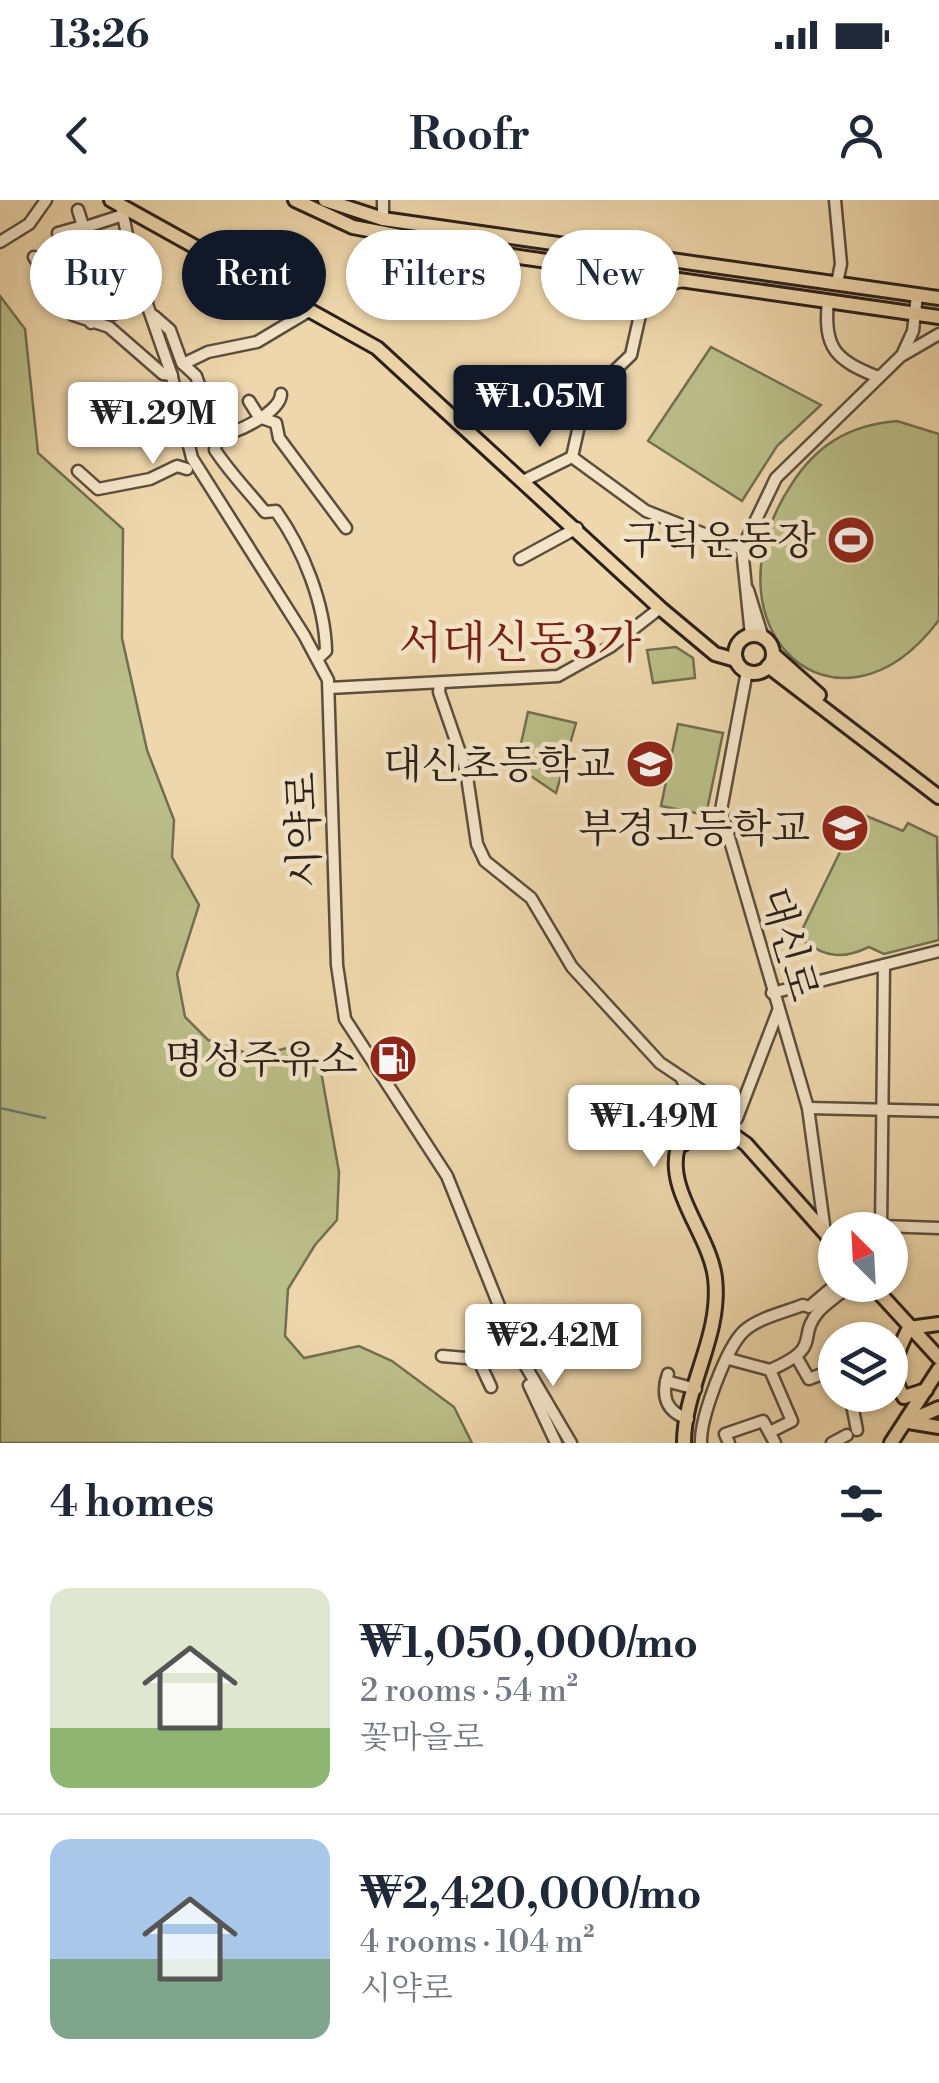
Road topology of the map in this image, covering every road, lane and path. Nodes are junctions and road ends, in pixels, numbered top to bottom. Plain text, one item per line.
1 (46, 200) edge
2 (295, 200) edge
3 (325, 200) edge
4 (383, 200) edge
5 (835, 200) edge
6 (118, 207) edge
7 (78, 210) dead end
8 (383, 219) junction
9 (83, 226) junction
10 (69, 230) edge
11 (84, 230) edge
12 (0, 242) edge
13 (182, 242) edge
14 (541, 259) edge
15 (679, 279) edge
16 (686, 280) junction
17 (679, 282) edge
18 (837, 283) junction
19 (918, 295) junction
20 (939, 298) edge
21 (828, 301) junction
22 (916, 314) junction
23 (939, 317) edge
24 (85, 320) edge
25 (90, 320) edge
26 (154, 320) edge
27 (158, 320) edge
28 (293, 320) edge
29 (325, 320) edge
30 (639, 320) edge
31 (92, 323) junction
32 (939, 334) edge
33 (902, 355) junction
34 (183, 364) junction
35 (172, 375) junction
36 (878, 378) junction
37 (281, 394) dead end
38 (249, 401) dead end
39 (259, 417) junction
40 (216, 435) junction
41 (572, 457) junction
42 (190, 466) junction
43 (78, 471) dead end
44 (524, 480) junction
45 (174, 484) dead end
46 (278, 504) dead end
47 (281, 519) junction
48 (346, 528) dead end
49 (576, 528) junction
50 (742, 549) junction
51 (520, 559) dead end
52 (660, 608) junction
53 (688, 630) junction
54 (757, 637) junction
55 (737, 646) junction
56 (317, 659) junction
57 (736, 660) junction
58 (770, 660) junction
59 (747, 672) junction
60 (440, 684) junction
61 (329, 688) junction
62 (939, 797) edge
63 (939, 951) edge
64 (884, 965) junction
65 (772, 993) junction
66 (778, 1011) junction
67 (679, 1074) junction
68 (808, 1108) junction
69 (881, 1110) junction
70 (939, 1112) edge
71 (726, 1130) junction
72 (687, 1139) junction
73 (822, 1212) edge
74 (881, 1212) edge
75 (818, 1224) edge
76 (908, 1228) edge
77 (939, 1228) edge
78 (818, 1299) edge
79 (830, 1302) edge
80 (889, 1302) edge
81 (939, 1324) edge
82 (909, 1328) junction
83 (515, 1354) junction
84 (442, 1356) dead end
85 (797, 1358) junction
86 (939, 1358) edge
87 (478, 1359) junction
88 (729, 1359) junction
89 (939, 1369) edge
90 (770, 1370) junction
91 (818, 1375) edge
92 (492, 1387) dead end
93 (696, 1388) junction
94 (926, 1390) junction
95 (939, 1408) edge
96 (851, 1412) edge
97 (688, 1419) junction
98 (906, 1422) junction
99 (939, 1427) edge
100 (773, 1438) edge
101 (727, 1439) edge
102 (701, 1440) edge
103 (556, 1443) edge
104 (571, 1443) edge
105 (684, 1443) edge
106 (832, 1443) edge
107 (892, 1443) edge

1 - 12 street
2 - 14 main road
3 - 8 main road
4 - 8 street
5 - 18 street
6 - 9 street
6 - 13 main road
7 - 9 street
8 - 18 main road
9 - 10 street
9 - 11 street
15 - 16 main road
16 - 17 street
16 - 21 main road
18 - 19 main road
19 - 20 main road
19 - 22 street
21 - 22 main road
21 - 36 street
22 - 23 main road
22 - 33 street
24 - 31 street
25 - 31 street
26 - 35 street, 시약로
27 - 34 street
28 - 34 street
29 - 44 main road
30 - 41 street
31 - 35 street
32 - 33 street
33 - 36 street
34 - 40 street
35 - 42 street, 시약로
36 - 50 street
37 - 39 street
38 - 39 street
39 - 40 street
39 - 48 street
40 - 47 street
41 - 44 street
41 - 50 street
42 - 43 street
42 - 45 street
42 - 56 street, 시약로
44 - 49 main road
46 - 47 street
47 - 56 street
49 - 51 street
49 - 52 main road
50 - 54 street
52 - 53 main road
52 - 60 street
53 - 55 main road
53 - 57 main road
54 - 55 main road
54 - 58 main road
55 - 57 main road
56 - 61 street, 시약로
57 - 59 main road
58 - 59 main road
58 - 62 main road
59 - 65 street, 대신로
60 - 61 street
60 - 67 street
61 - 83 street, 시약로
63 - 64 street
64 - 65 street
64 - 69 street
65 - 66 street, 대신로
66 - 68 street, 대신로
66 - 71 street
67 - 71 street
67 - 72 street
68 - 69 street
68 - 73 street, 대신로
69 - 70 street
69 - 74 street
71 - 72 main road
71 - 75 main road
72 - 93 main road
76 - 77 street
78 - 88 street
79 - 85 street
80 - 82 main road
81 - 82 main road
82 - 86 main road
82 - 94 main road
83 - 87 street
83 - 103 street
83 - 104 street, 시약로
84 - 87 street
85 - 90 street
85 - 91 street
87 - 92 street
88 - 90 street
88 - 102 street
89 - 94 main road
90 - 100 street
93 - 97 main road
93 - 97 street
94 - 98 main road
95 - 98 main road
96 - 106 street
97 - 105 main road
98 - 99 main road
98 - 107 main road
100 - 101 street
101 - 102 street

